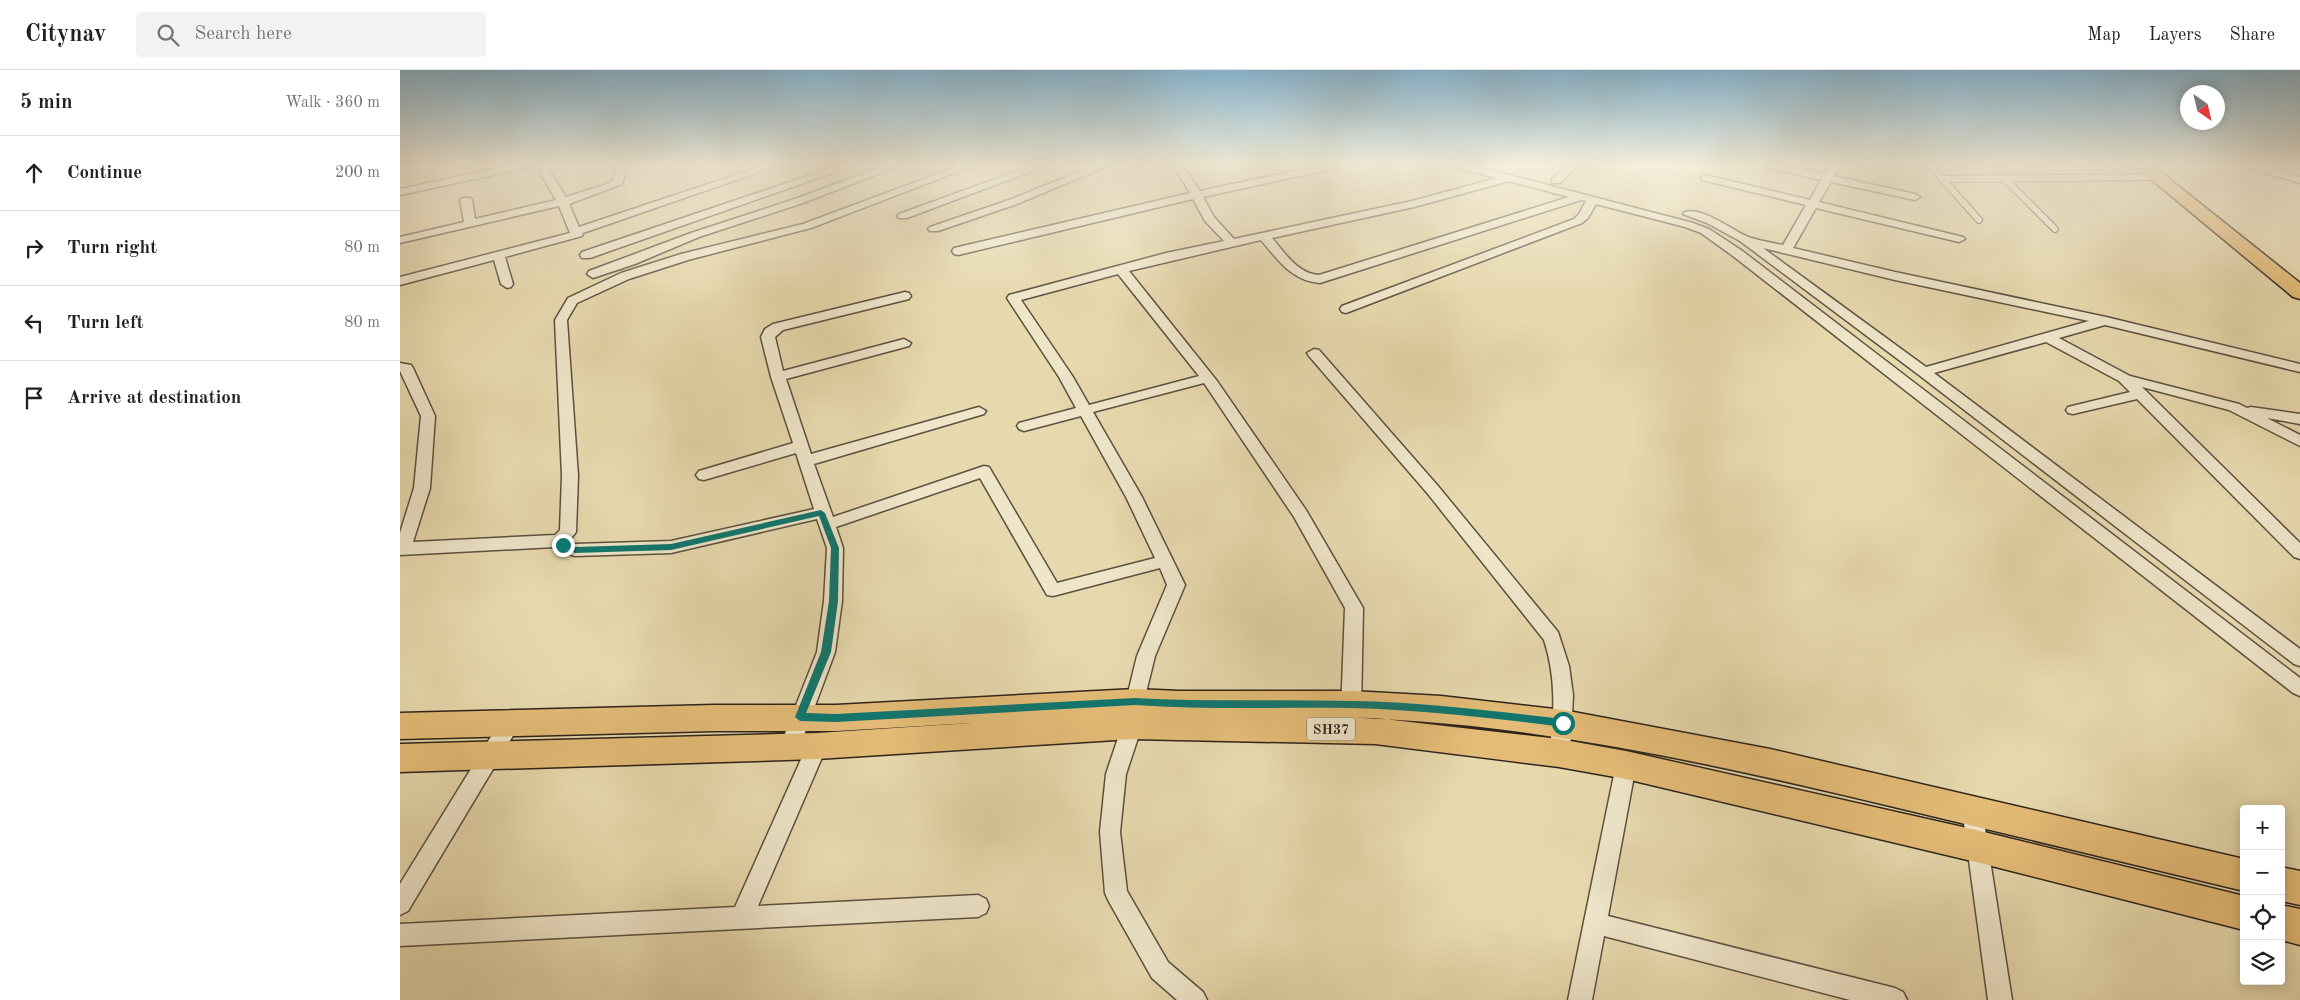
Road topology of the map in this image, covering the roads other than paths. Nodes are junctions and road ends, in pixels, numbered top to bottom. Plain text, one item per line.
1 (467, 208) edge
2 (536, 208) edge
3 (566, 208) edge
4 (648, 208) edge
5 (723, 208) edge
6 (779, 208) edge
7 (854, 208) edge
8 (923, 208) edge
9 (994, 208) edge
10 (1135, 208) edge
11 (1204, 208) edge
12 (1393, 208) edge
13 (1552, 208) edge
14 (1582, 208) edge
15 (1626, 208) edge
16 (1668, 208) edge
17 (1810, 208) edge
18 (1831, 208) edge
19 (1969, 208) edge
20 (2034, 208) edge
21 (2202, 208) edge
22 (2211, 208) edge
23 (903, 216) dead end
24 (1979, 220) dead end
25 (470, 224) junction
26 (934, 229) dead end
27 (2055, 229) dead end
28 (576, 233) junction
29 (1264, 236) junction
30 (1744, 239) junction
31 (1959, 239) dead end
32 (400, 240) edge
33 (1718, 240) junction
34 (1232, 243) junction
35 (1786, 250) junction
36 (958, 251) dead end
37 (586, 255) junction
38 (499, 256) junction
39 (1121, 269) junction
40 (2300, 273) edge
41 (593, 274) junction
42 (400, 281) edge
43 (507, 284) dead end
44 (599, 288) junction
45 (2300, 293) edge
46 (905, 296) dead end
47 (1346, 309) dead end
48 (2106, 321) junction
49 (2046, 336) junction
50 (904, 343) dead end
51 (1314, 353) dead end
52 (400, 367) edge
53 (2300, 368) edge
54 (1924, 372) junction
55 (778, 377) junction
56 (1207, 378) junction
57 (2124, 378) junction
58 (2140, 394) junction
59 (2234, 408) junction
60 (979, 410) dead end
61 (1084, 410) junction
62 (2074, 410) dead end
63 (2300, 419) edge
64 (1024, 426) dead end
65 (2300, 441) edge
66 (804, 454) junction
67 (704, 474) dead end
68 (824, 519) junction
69 (560, 541) junction
70 (401, 549) edge
71 (2300, 553) edge
72 (1164, 561) junction
73 (2300, 659) edge
74 (2300, 688) edge
75 (1134, 714) junction
76 (800, 717) junction
77 (1351, 717) junction
78 (510, 723) junction
79 (400, 726) edge
80 (1561, 738) junction
81 (803, 746) junction
82 (490, 755) junction
83 (400, 758) edge
84 (1626, 765) junction
85 (1972, 810) junction
86 (1976, 846) junction
87 (2240, 873) edge
88 (2285, 885) edge
89 (2300, 888) edge
90 (400, 904) edge
91 (978, 906) dead end
92 (2240, 911) edge
93 (742, 918) junction
94 (2285, 923) edge
95 (1594, 924) junction
96 (2300, 927) edge
97 (400, 935) edge
98 (1195, 1000) edge
99 (1580, 1000) edge
100 (1894, 1000) edge
101 (2000, 1000) edge

1 - 25 street
2 - 25 street
3 - 28 street
4 - 28 street
5 - 37 street
6 - 41 street
7 - 44 street
8 - 23 street
9 - 26 street
10 - 36 street
11 - 34 street
12 - 29 street
13 - 29 street
14 - 47 street
15 - 33 street
16 - 30 street
17 - 35 street
18 - 31 street
19 - 24 lane
20 - 27 lane
21 - 45 main road
22 - 40 main road
25 - 32 street
28 - 37 street
28 - 38 street
29 - 34 street
30 - 33 street
30 - 35 street
30 - 54 street
33 - 74 street
34 - 39 street
35 - 48 street
37 - 41 street
38 - 42 street
38 - 43 street
39 - 56 street
39 - 61 street
41 - 44 street
44 - 69 street
46 - 55 street
48 - 49 street
48 - 53 street
49 - 54 street
49 - 57 street
50 - 55 street
51 - 80 street
52 - 70 street
54 - 73 street
55 - 66 street
56 - 61 street
56 - 77 street
57 - 58 street
57 - 59 street
58 - 62 street
58 - 71 street
59 - 63 street
59 - 65 street
60 - 66 street
61 - 64 street
61 - 72 street
66 - 67 street
66 - 68 street
68 - 69 street
68 - 72 street
68 - 76 street
69 - 70 street
72 - 75 street
75 - 76 main road, SH37
75 - 77 main road, SH37
75 - 81 main road, SH37
75 - 98 street
76 - 78 main road, SH37
76 - 81 street
77 - 80 main road, SH37
78 - 79 main road, SH37
78 - 82 street
80 - 84 main road, SH37
80 - 85 main road, SH37
81 - 82 main road, SH37
81 - 93 street
82 - 83 main road, SH37
82 - 90 street
84 - 86 main road, SH37
84 - 95 street
85 - 86 street
85 - 87 main road, SH37
86 - 92 main road, SH37
86 - 101 street
88 - 89 main road
91 - 93 street
93 - 97 street
94 - 96 main road
95 - 99 street
95 - 100 street

